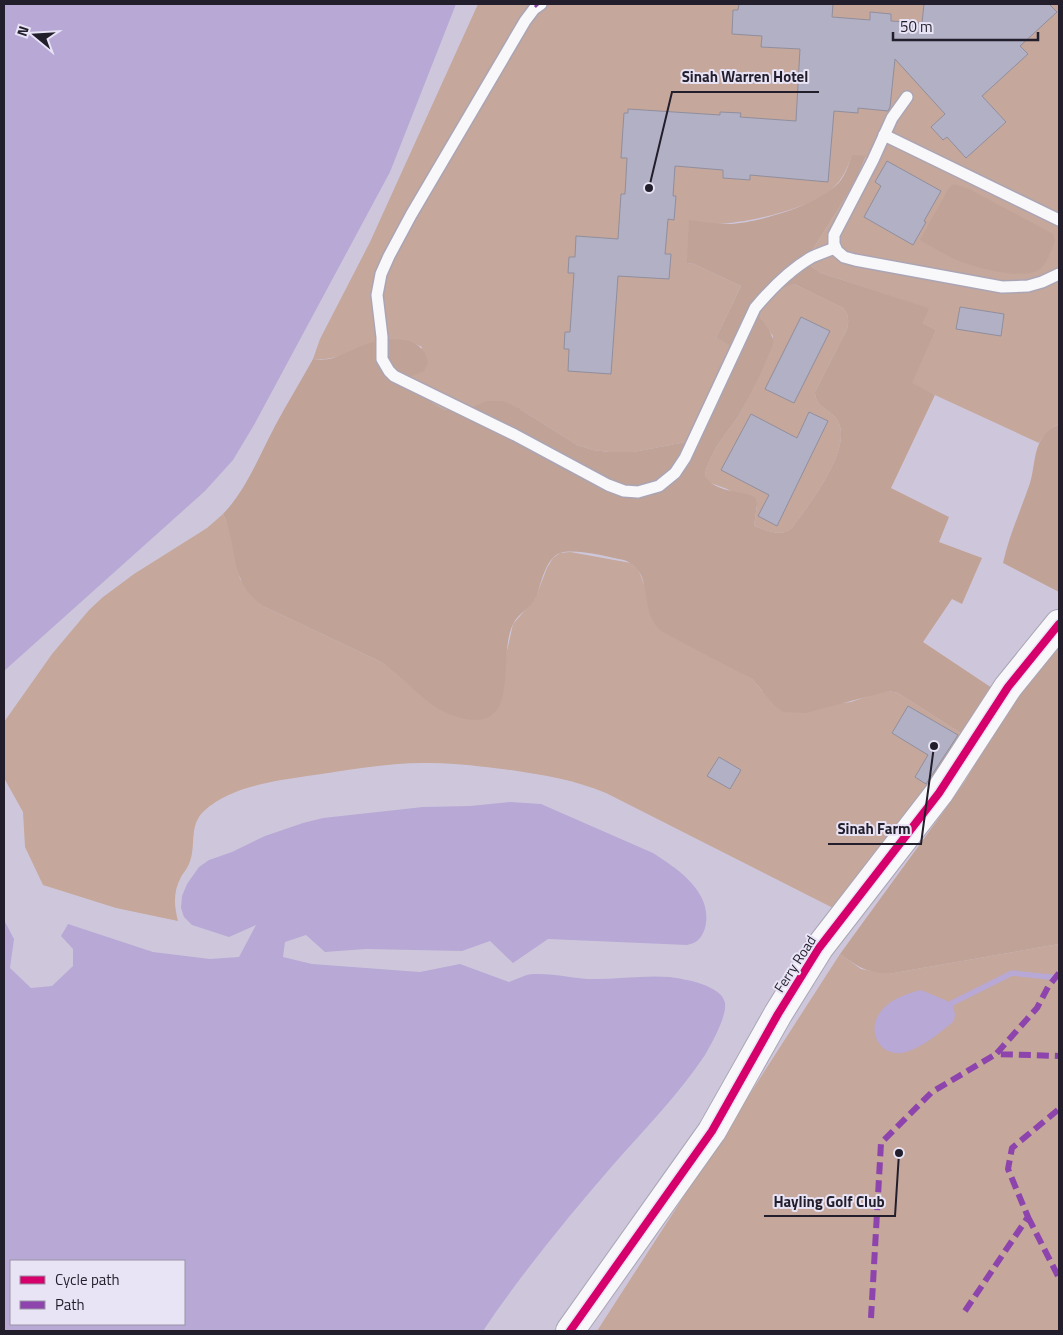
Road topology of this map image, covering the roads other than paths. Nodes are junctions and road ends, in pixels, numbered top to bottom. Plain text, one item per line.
1 (541, 4) edge
2 (907, 97) dead end
3 (884, 135) junction
4 (1059, 220) edge
5 (835, 248) junction
6 (1059, 274) edge
7 (1059, 624) edge
8 (570, 1331) edge

1 - 5 lane
2 - 3 lane
3 - 4 lane
3 - 5 lane
5 - 6 lane
7 - 8 street, Ferry Road

